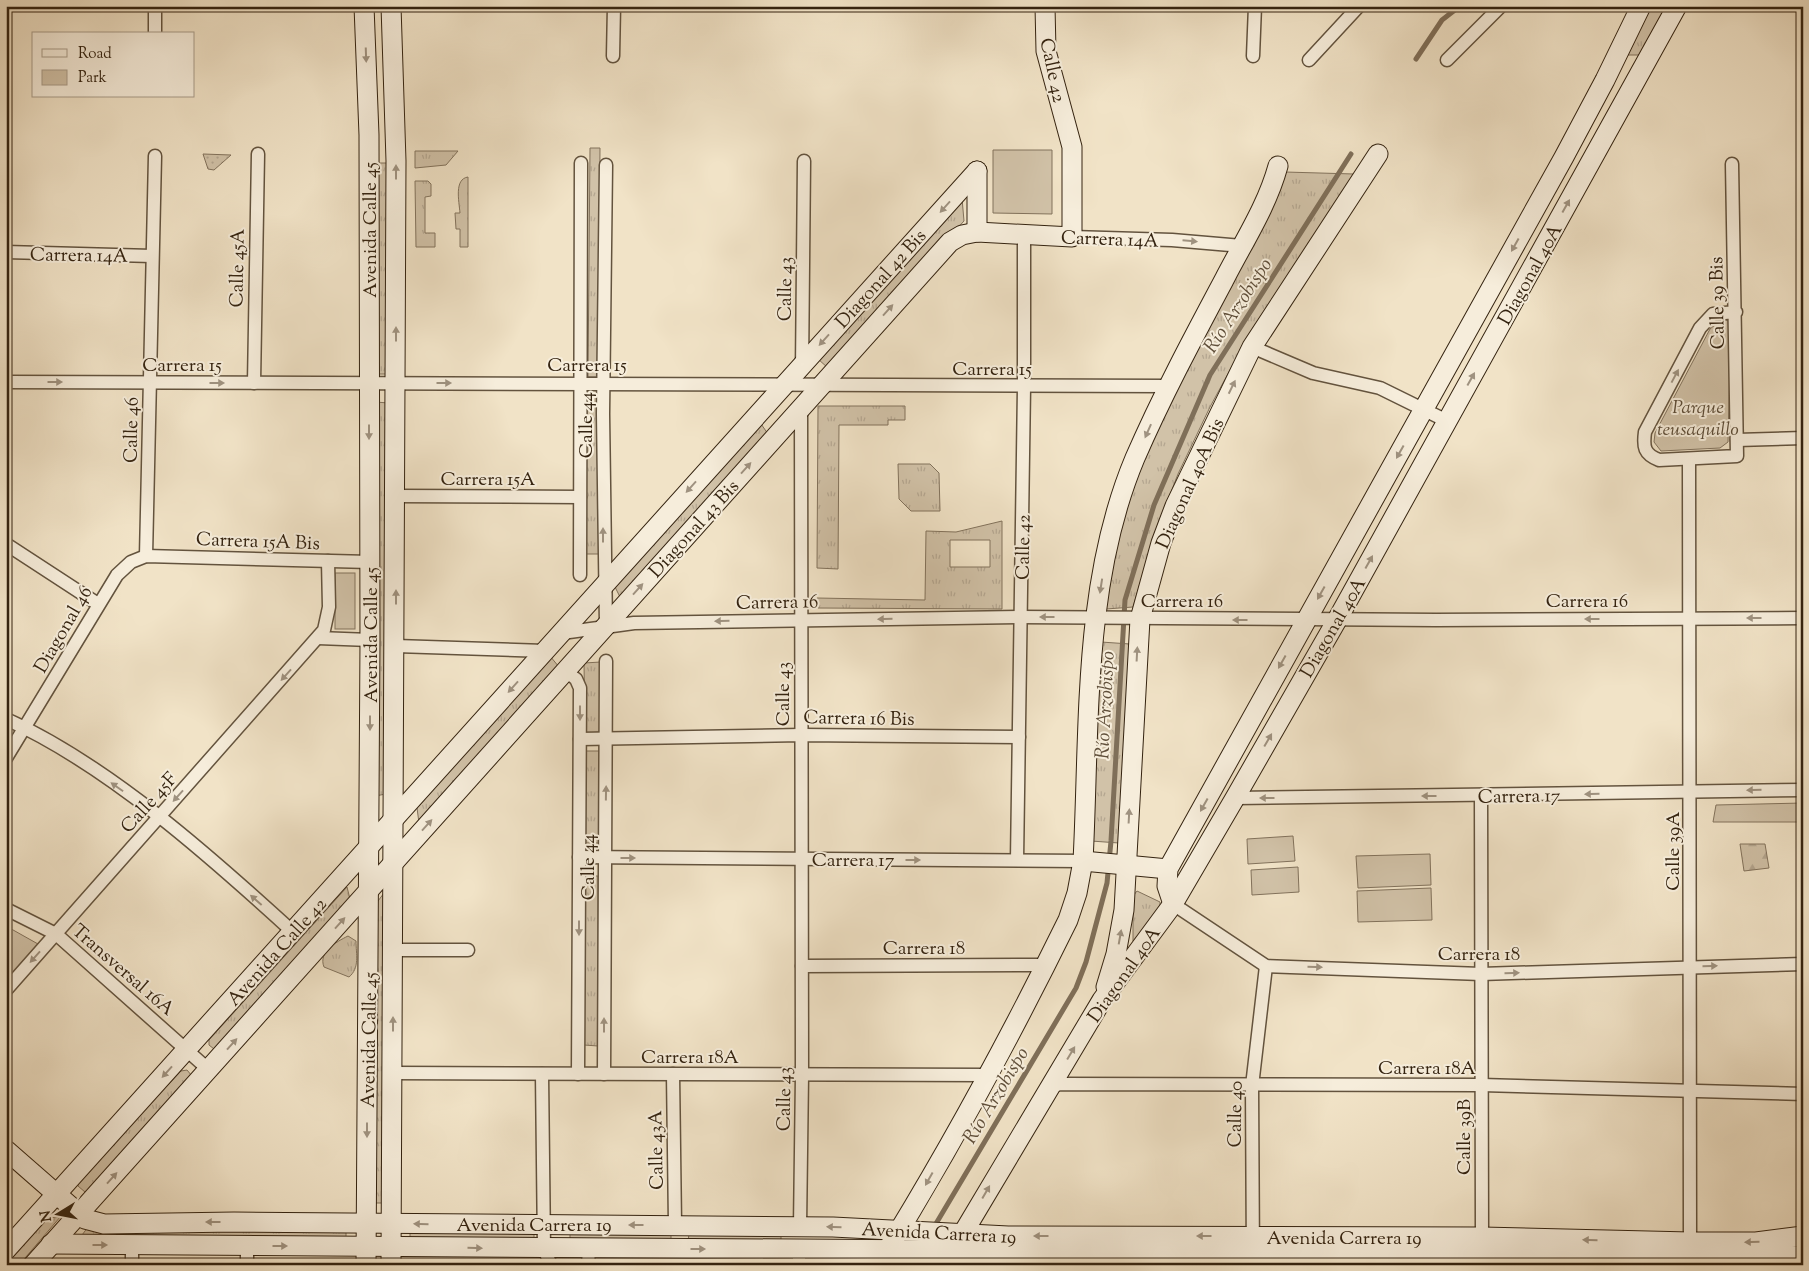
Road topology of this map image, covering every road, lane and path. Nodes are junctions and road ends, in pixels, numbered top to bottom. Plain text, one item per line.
1 (155, 6) edge
2 (364, 6) edge
3 (391, 6) edge
4 (614, 6) edge
5 (1046, 6) edge
6 (1254, 6) edge
7 (1359, 6) edge
8 (1501, 6) edge
9 (1641, 6) edge
10 (1677, 6) edge
11 (154, 32) edge
12 (613, 56) dead end
13 (1253, 56) dead end
14 (1309, 60) dead end
15 (1447, 60) dead end
16 (258, 154) dead end
17 (1378, 154) dead end
18 (155, 156) dead end
19 (804, 161) dead end
20 (581, 163) dead end
21 (1732, 164) dead end
22 (606, 165) dead end
23 (1278, 166) dead end
24 (977, 232) junction
25 (1024, 233) junction
26 (1072, 237) junction
27 (1242, 246) junction
28 (6, 252) edge
29 (152, 256) junction
30 (1736, 312) junction
31 (1252, 347) junction
32 (802, 364) junction
33 (6, 382) edge
34 (150, 382) junction
35 (254, 383) junction
36 (369, 383) junction
37 (396, 383) junction
38 (581, 383) junction
39 (604, 383) junction
40 (782, 385) junction
41 (811, 385) junction
42 (1168, 386) junction
43 (1024, 387) junction
44 (801, 406) junction
45 (1424, 410) junction
46 (1447, 422) junction
47 (1803, 438) edge
48 (1737, 440) junction
49 (1689, 459) junction
50 (396, 496) junction
51 (580, 497) junction
52 (6, 544) edge
53 (146, 556) junction
54 (328, 562) junction
55 (370, 562) junction
56 (580, 575) dead end
57 (604, 584) junction
58 (98, 604) junction
59 (1021, 617) junction
60 (1098, 618) junction
61 (1689, 618) junction
62 (1803, 618) edge
63 (1137, 619) junction
64 (800, 620) junction
65 (1306, 620) junction
66 (1337, 620) junction
67 (606, 626) junction
68 (562, 632) junction
69 (318, 638) junction
70 (370, 640) junction
71 (396, 646) junction
72 (545, 651) junction
73 (606, 661) dead end
74 (565, 671) junction
75 (6, 719) edge
76 (26, 728) junction
77 (801, 735) junction
78 (1019, 737) junction
79 (607, 738) junction
80 (580, 739) junction
81 (6, 758) edge
82 (1803, 790) edge
83 (1691, 792) junction
84 (1481, 796) junction
85 (1235, 798) junction
86 (159, 817) junction
87 (394, 819) junction
88 (370, 847) junction
89 (579, 857) junction
90 (606, 858) junction
91 (802, 859) junction
92 (1018, 860) junction
93 (394, 861) junction
94 (1087, 862) junction
95 (1124, 864) junction
96 (1168, 869) junction
97 (369, 890) junction
98 (1173, 904) junction
99 (6, 909) edge
100 (293, 932) junction
101 (56, 934) junction
102 (394, 950) junction
103 (468, 950) dead end
104 (1803, 964) edge
105 (1046, 965) junction
106 (802, 966) junction
107 (1266, 966) junction
108 (1690, 966) junction
109 (1481, 974) junction
110 (6, 990) edge
111 (1102, 1000) junction
112 (187, 1050) junction
113 (208, 1070) junction
114 (393, 1073) junction
115 (542, 1074) junction
116 (578, 1074) junction
117 (604, 1074) junction
118 (672, 1074) junction
119 (802, 1075) junction
120 (987, 1075) junction
121 (1482, 1085) junction
122 (1051, 1086) junction
123 (1252, 1086) junction
124 (1691, 1092) junction
125 (1803, 1094) edge
126 (6, 1150) edge
127 (56, 1194) junction
128 (79, 1214) junction
129 (366, 1223) junction
130 (392, 1223) junction
131 (544, 1225) junction
132 (675, 1225) junction
133 (800, 1227) junction
134 (904, 1231) junction
135 (51, 1244) junction
136 (132, 1245) junction
137 (247, 1246) junction
138 (950, 1247) edge
139 (1801, 1248) edge
140 (6, 1250) edge
141 (1252, 1251) edge
142 (1482, 1252) edge
143 (1691, 1254) edge
144 (887, 1255) edge
145 (366, 1256) edge
146 (392, 1256) edge
147 (548, 1257) edge
148 (588, 1257) edge
149 (799, 1257) edge
150 (33, 1265) edge
151 (132, 1265) edge
152 (247, 1265) edge

1 - 11 street
2 -> 36 street, Avenida Calle 45
37 -> 3 street, Avenida Calle 45
4 - 12 street
5 - 26 street, Calle 42
6 - 13 street
7 - 14 street
8 - 15 street
9 -> 45 street, Diagonal 40A
46 -> 10 street, Diagonal 40A
16 - 35 street, Calle 45A
17 - 31 street, Diagonal 40A Bis
18 - 29 street, Calle 46
19 - 32 street, Calle 43
20 - 38 street, Calle 44
21 - 30 street, Calle 39 Bis
22 - 39 street, Calle 44
23 - 27 street
24 - 25 street, Carrera 14A
24 -> 32 street, Diagonal 42 Bis
41 -> 24 street, Diagonal 42 Bis
25 - 26 street, Carrera 14A
25 - 43 street, Calle 42
26 -> 27 street, Carrera 14A
27 - 42 street
28 - 29 street, Carrera 14A
29 - 34 street, Calle 46
30 - 48 street, Calle 39 Bis
49 -> 30 street
31 - 45 street
63 -> 31 street, Diagonal 40A Bis
32 - 40 street, Diagonal 42 Bis
32 - 41 street, Calle 43
33 -> 34 street, Carrera 15
34 -> 35 street, Carrera 15
34 - 53 street, Calle 46
35 - 36 street, Carrera 15
36 - 37 street, Carrera 15
36 -> 55 street, Avenida Calle 45
37 -> 38 street, Carrera 15
37 - 50 street, Avenida Calle 45
38 - 39 street, Carrera 15
38 - 51 street, Calle 44
39 - 40 street, Carrera 15
57 -> 39 street, Calle 44
40 - 41 street, Carrera 15
40 -> 57 street, Diagonal 43 Bis
41 - 43 street, Carrera 15
41 - 44 street, Diagonal 43 Bis
42 - 43 street, Carrera 15
42 -> 60 street
43 - 59 street, Calle 42
44 - 64 street, Calle 43
67 -> 44 street, Diagonal 43 Bis
45 - 46 street
45 -> 65 street, Diagonal 40A
66 -> 46 street, Diagonal 40A
47 - 48 street
48 - 49 street
49 - 61 street, Calle 39A
50 - 51 street, Carrera 15A
71 -> 50 street, Avenida Calle 45
51 - 56 street, Calle 44
52 - 58 street
53 - 54 street, Carrera 15A Bis
53 - 58 street, Diagonal 46
54 - 55 street, Carrera 15A Bis
54 - 69 street, Calle 45F
55 - 70 street, Avenida Calle 45
57 - 67 street, Calle 44
57 - 68 street, Diagonal 43 Bis
58 - 76 street, Diagonal 46
60 -> 59 street, Carrera 16
59 -> 64 street, Carrera 16
59 - 78 street, Calle 42
60 - 63 street, Carrera 16
60 - 94 street
62 -> 61 street, Carrera 16
61 -> 66 street, Carrera 16
61 - 83 street, Calle 39A
65 -> 63 street, Carrera 16
95 -> 63 street, Diagonal 40A Bis
64 -> 67 street, Carrera 16
64 - 77 street, Calle 43
65 - 66 street, Carrera 16
65 -> 96 street, Diagonal 40A
85 -> 66 street, Diagonal 40A
67 - 68 street, Carrera 16
67 - 74 street, Diagonal 43 Bis
68 - 72 street, Diagonal 43 Bis
69 - 70 street
69 -> 86 street, Calle 45F
70 -> 88 street, Avenida Calle 45
71 - 72 street
71 - 87 street, Avenida Calle 45
72 -> 87 street, Avenida Calle 42
73 - 79 street, Calle 44
74 -> 80 street, Calle 44
93 -> 74 street, Avenida Calle 42
75 - 76 street
76 - 81 street, Diagonal 46
86 -> 76 street
77 - 78 street, Carrera 16 Bis
77 - 79 street, Carrera 16 Bis
77 - 91 street, Calle 43
78 - 92 street, Calle 42
79 - 80 street, Carrera 16 Bis
90 -> 79 street, Calle 44
80 - 89 street, Calle 44
82 -> 83 street, Carrera 17
83 -> 84 street, Carrera 17
83 - 108 street, Calle 39A
84 -> 85 street, Carrera 17
84 - 109 street, Calle 39B
85 - 98 street, Diagonal 40A
100 -> 86 street
86 - 101 street, Calle 45F
87 - 88 street, Avenida Calle 42
87 - 93 street, Avenida Calle 45
88 - 97 street, Avenida Calle 45
88 - 100 street, Avenida Calle 42
89 - 90 street, Carrera 17
89 -> 116 street, Calle 44
90 -> 91 street, Carrera 17
117 -> 90 street, Calle 44
91 -> 92 street, Carrera 17
91 - 106 street, Calle 43
92 - 94 street, Carrera 17
93 - 97 street, Avenida Calle 42
93 - 102 street, Avenida Calle 45
94 - 95 street, Carrera 17
94 - 105 street
95 - 96 street, Carrera 17
111 -> 95 street, Diagonal 40A Bis
96 - 98 street
113 -> 97 street, Avenida Calle 42
97 -> 129 street, Avenida Calle 45
98 - 107 street
98 - 111 street, Diagonal 40A
99 - 101 street, Transversal 16A
100 - 112 street, Avenida Calle 42
101 -> 110 street, Calle 45F
101 - 112 street, Transversal 16A
102 - 103 street
114 -> 102 street, Avenida Calle 45
108 -> 104 street, Carrera 18
105 - 106 street, Carrera 18
105 - 120 street
106 - 119 street, Calle 43
107 -> 109 street, Carrera 18
107 - 123 street, Calle 40
109 -> 108 street, Carrera 18
108 - 124 street, Calle 39A
109 - 121 street, Calle 39B
122 -> 111 street, Diagonal 40A
112 - 113 street, Transversal 16A
112 -> 127 street, Avenida Calle 42
128 -> 113 street, Avenida Calle 42
114 - 115 street, Carrera 18A
114 - 130 street, Avenida Calle 45
115 - 116 street, Carrera 18A
115 - 131 street
116 - 117 street, Carrera 18A
117 - 118 street, Carrera 18A
118 - 119 street, Carrera 18A
118 - 132 street, Calle 43A
119 - 120 street, Carrera 18A
119 - 133 street, Calle 43
120 -> 134 street
121 - 123 street, Carrera 18A
121 - 124 street, Carrera 18A
121 - 142 street, Calle 39B
122 - 123 street, Carrera 18A
138 -> 122 street, Diagonal 40A
123 - 141 street, Calle 40
124 - 125 street, Carrera 18A
124 - 143 street, Calle 39A
126 - 127 street, Avenida Carrera 19
127 - 128 street, Avenida Carrera 19
127 - 140 street, Avenida Calle 42
129 -> 128 street, Avenida Carrera 19
128 - 135 street, Avenida Calle 42
129 - 130 street, Avenida Carrera 19
129 - 145 street, Avenida Calle 45
131 -> 130 street, Avenida Carrera 19
130 - 146 street, Avenida Calle 45
132 -> 131 street, Avenida Carrera 19
131 - 147 street
132 - 133 street, Avenida Carrera 19
134 -> 133 street, Avenida Carrera 19
134 - 138 street, Avenida Carrera 19
134 - 144 street
135 -> 136 street, Avenida Carrera 19
135 - 150 street, Avenida Calle 42
136 - 137 street, Avenida Carrera 19
136 - 151 street
137 -> 145 street, Avenida Carrera 19
137 - 152 street
138 - 141 street, Avenida Carrera 19
138 - 144 street, Avenida Carrera 19
139 - 143 street, Avenida Carrera 19
141 - 142 street, Avenida Carrera 19
142 - 143 street, Avenida Carrera 19
144 - 149 street, Avenida Carrera 19
145 - 146 street, Avenida Carrera 19
146 -> 147 street, Avenida Carrera 19
147 - 148 street, Avenida Carrera 19
148 -> 149 street, Avenida Carrera 19

